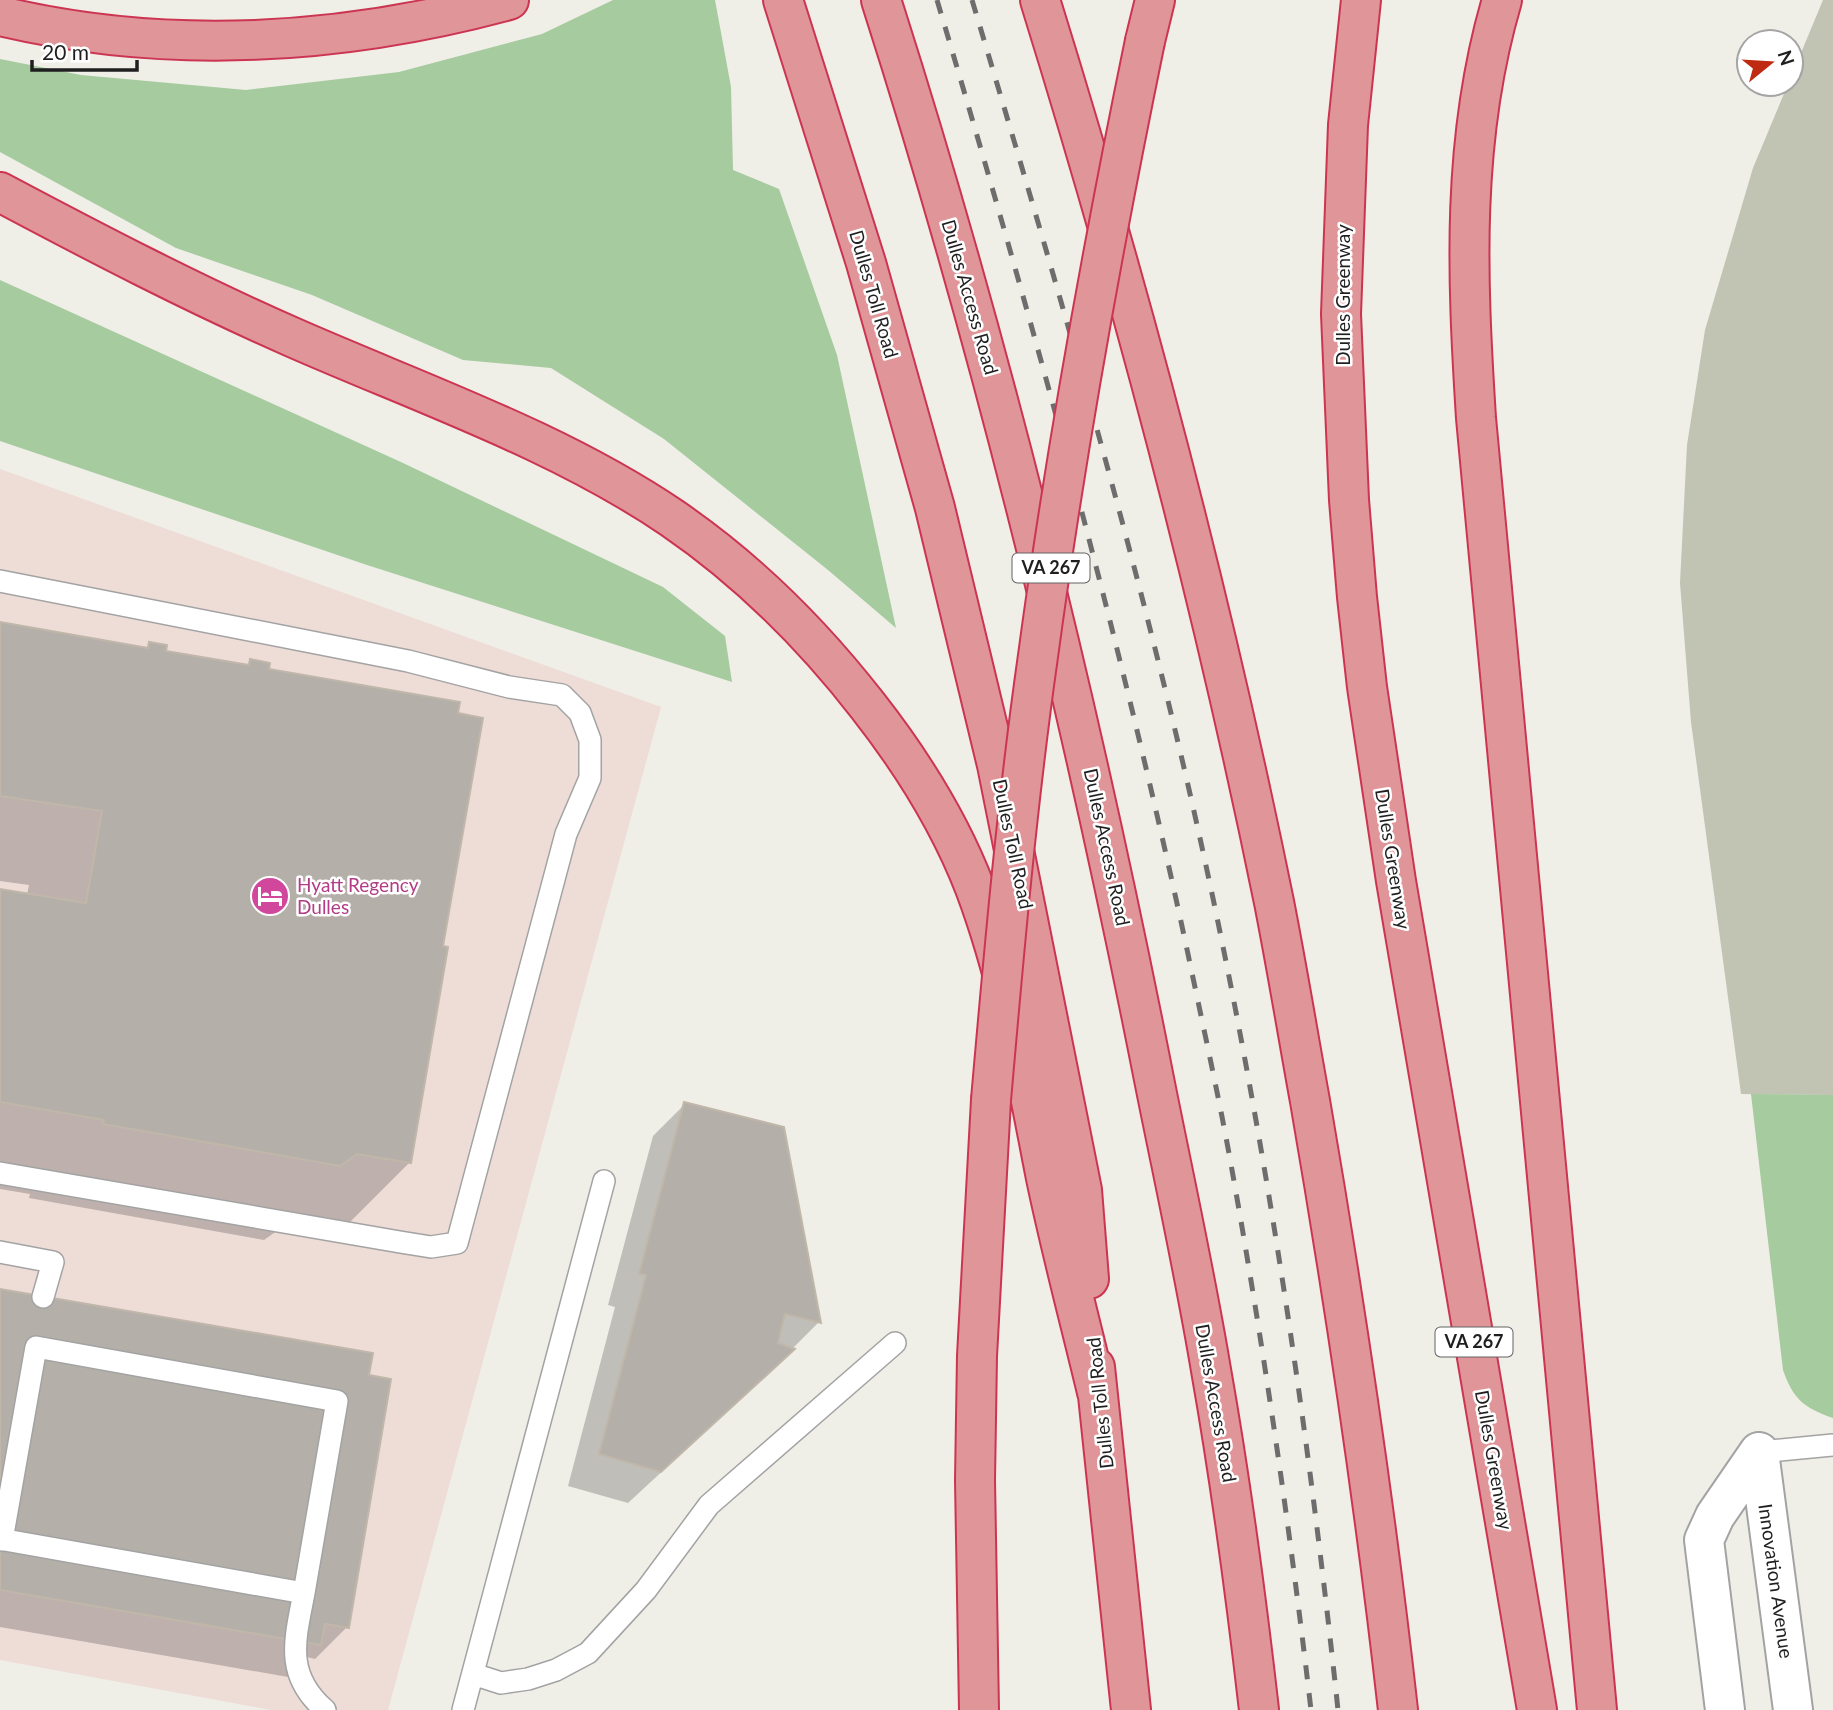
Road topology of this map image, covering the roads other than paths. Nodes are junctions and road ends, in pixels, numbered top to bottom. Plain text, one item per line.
1 (509, 0) edge
2 (783, 0) edge
3 (881, 0) edge
4 (1040, 0) edge
5 (1155, 0) edge
6 (1362, 0) edge
7 (1502, 0) edge
8 (0, 16) edge
9 (0, 192) edge
10 (0, 581) edge
11 (0, 1173) edge
12 (604, 1181) dead end
13 (0, 1252) edge
14 (43, 1297) dead end
15 (895, 1343) dead end
16 (1097, 1392) junction
17 (1833, 1445) edge
18 (1759, 1452) junction
19 (1, 1540) edge
20 (304, 1593) junction
21 (473, 1674) junction
22 (306, 1700) edge
23 (325, 1710) edge
24 (463, 1710) edge
25 (979, 1710) edge
26 (1131, 1710) edge
27 (1259, 1710) edge
28 (1398, 1710) edge
29 (1537, 1710) edge
30 (1597, 1710) edge
31 (1725, 1710) edge
32 (1793, 1710) edge

1 - 8 highway
2 - 16 highway, Dulles Toll Road
3 - 27 highway, Dulles Access Road
4 - 28 highway
5 - 25 highway, VA 267, bridge
6 - 29 highway, Dulles Greenway / VA 267
7 - 30 highway
9 - 16 highway
10 - 11 lane
12 - 21 lane
13 - 14 lane
15 - 21 lane
16 - 26 highway, Dulles Toll Road
17 - 18 lane
18 - 31 street
18 - 32 street, Innovation Avenue
19 - 20 lane
19 - 20 lane
20 - 22 lane
21 - 24 lane
22 - 23 lane

